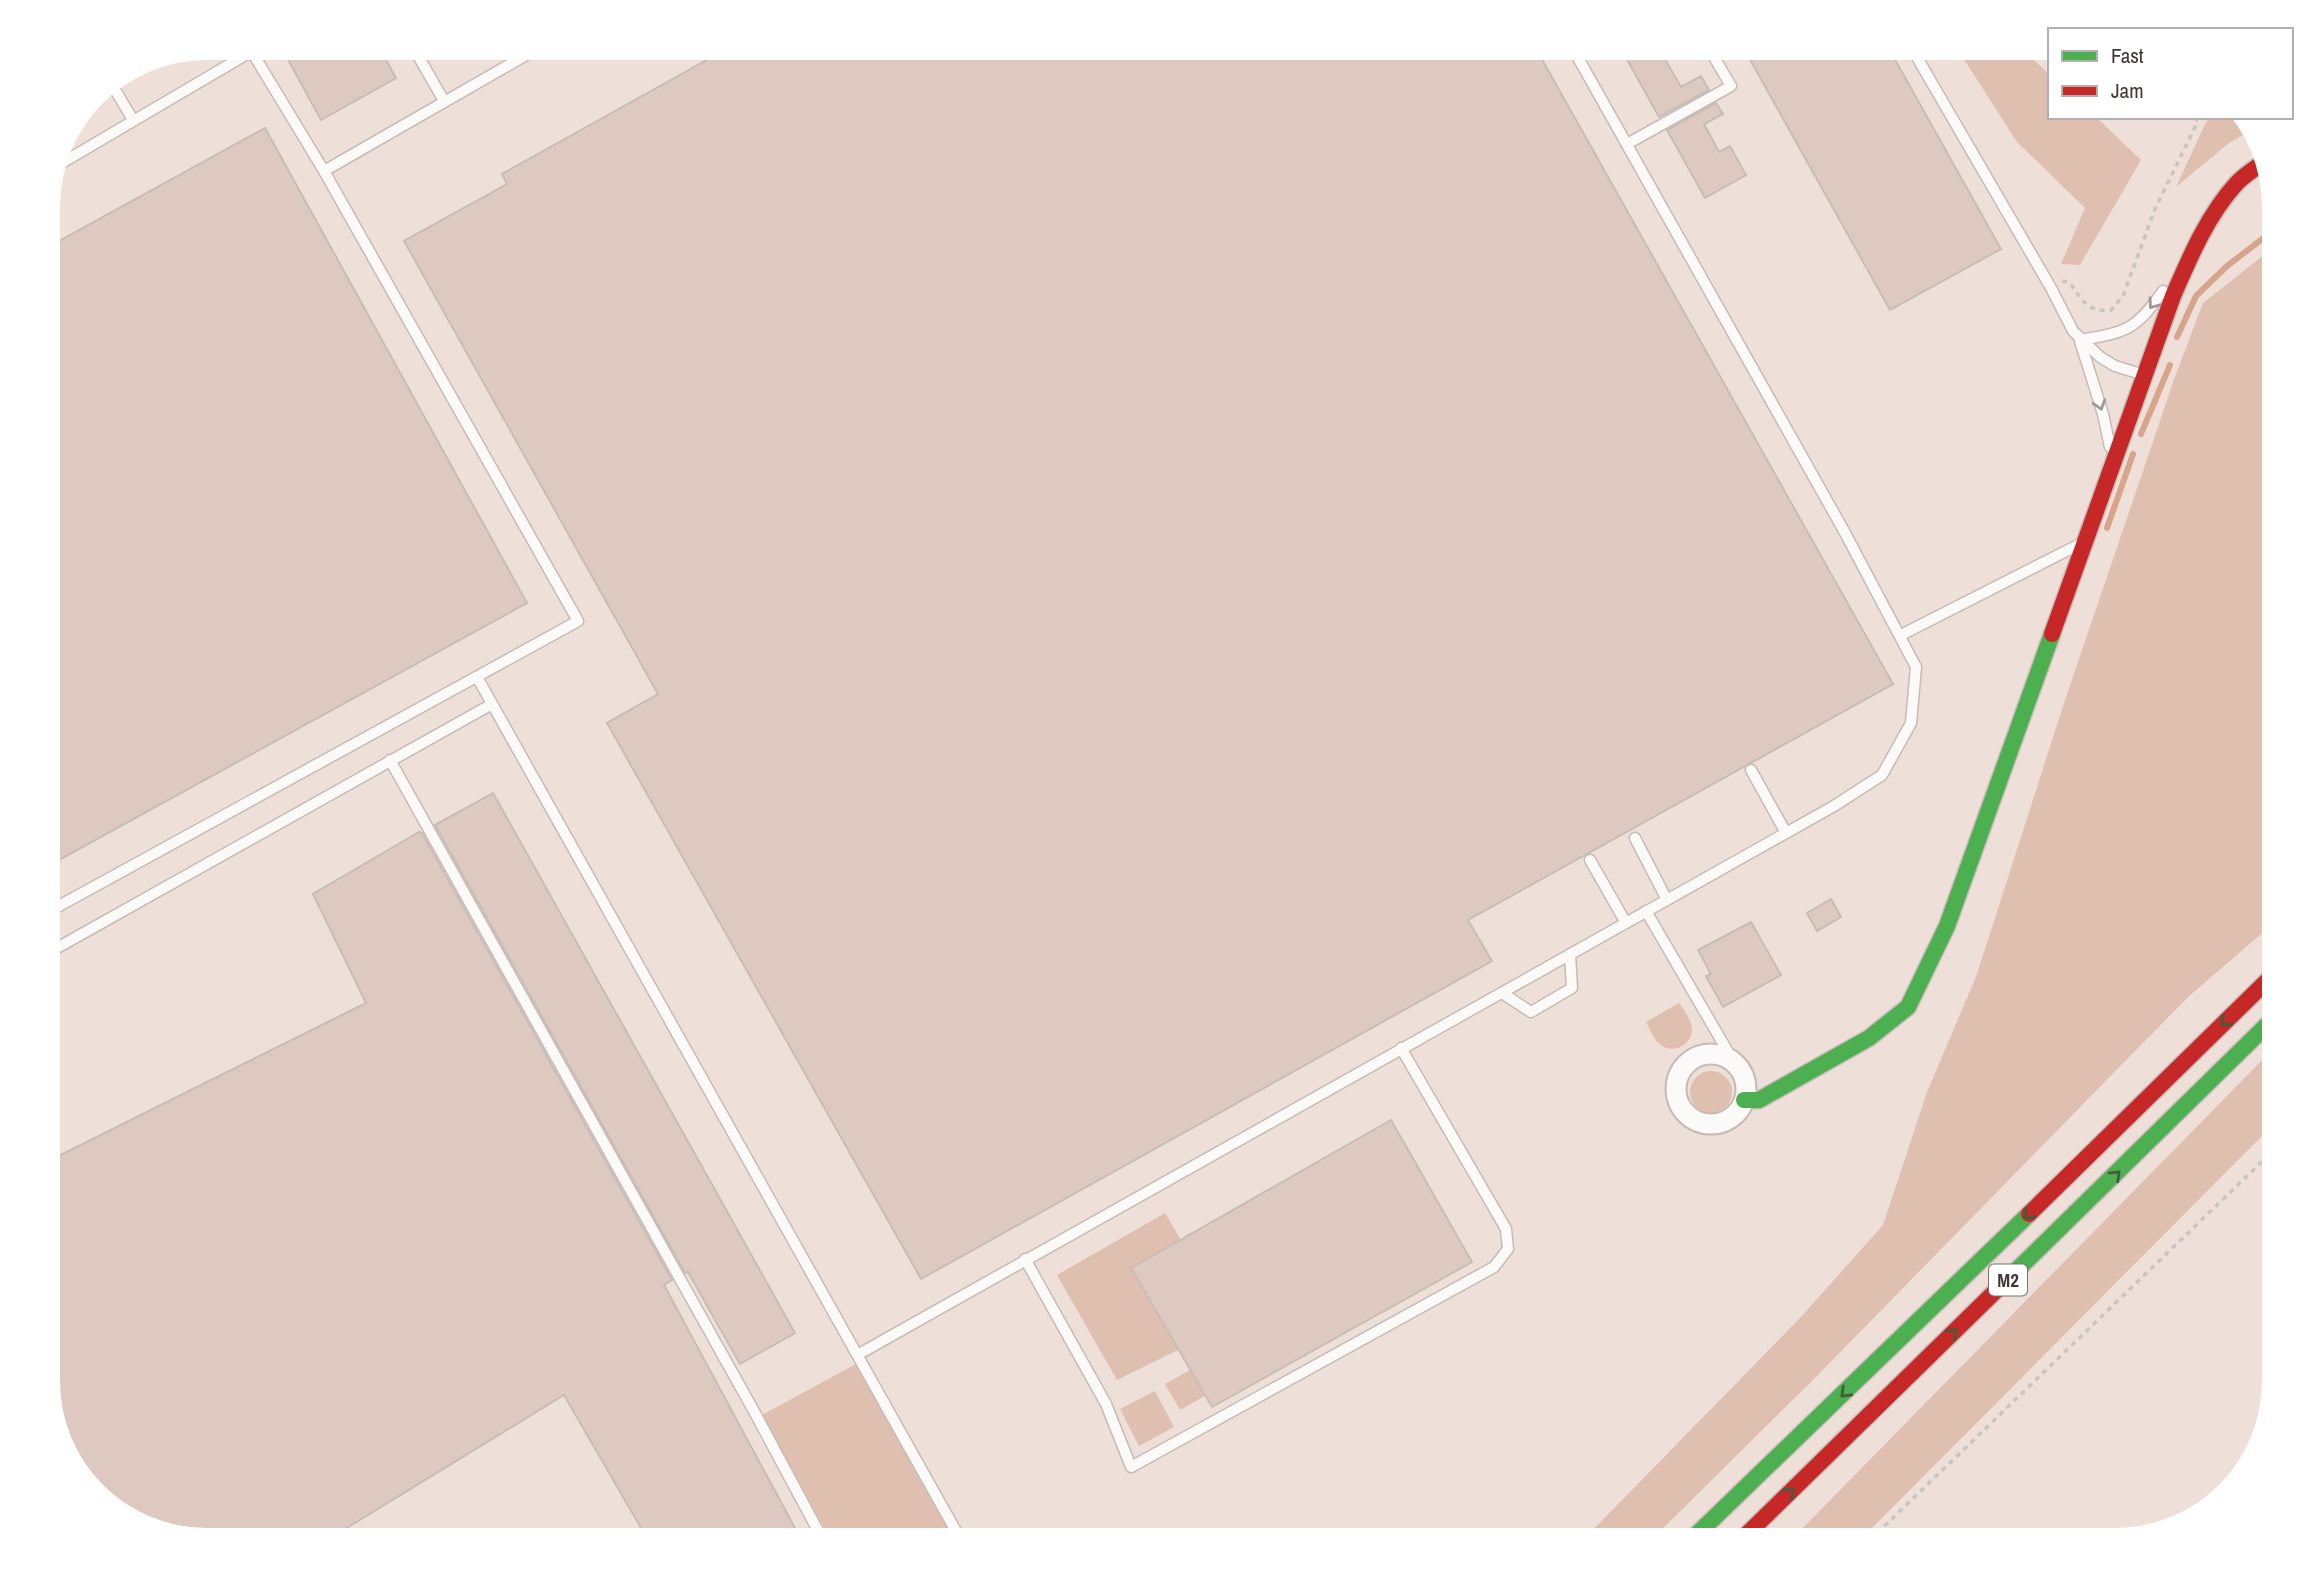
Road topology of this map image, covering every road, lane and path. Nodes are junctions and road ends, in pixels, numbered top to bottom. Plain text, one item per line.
1 (238, 60) edge
2 (261, 60) edge
3 (420, 60) edge
4 (517, 60) edge
5 (1580, 60) edge
6 (1716, 60) edge
7 (1919, 60) edge
8 (116, 91) edge
9 (444, 101) junction
10 (2196, 119) edge
11 (133, 120) junction
12 (1627, 144) junction
13 (68, 159) edge
14 (2256, 168) edge
15 (324, 171) junction
16 (2193, 249) junction
17 (2051, 288) junction
18 (2080, 340) junction
19 (2145, 375) junction
20 (2110, 472) junction
21 (2086, 542) junction
22 (1901, 635) junction
23 (477, 677) junction
24 (492, 704) junction
25 (390, 760) junction
26 (1751, 770) dead end
27 (1786, 833) junction
28 (1635, 838) dead end
29 (1590, 860) dead end
30 (1667, 900) junction
31 (60, 905) edge
32 (1646, 911) junction
33 (1626, 923) junction
34 (60, 946) edge
35 (1570, 954) junction
36 (2262, 986) edge
37 (1502, 993) junction
38 (2262, 1030) edge
39 (1401, 1048) junction
40 (1735, 1064) junction
41 (1745, 1100) junction
42 (2262, 1162) edge
43 (1025, 1259) junction
44 (859, 1354) junction
45 (817, 1528) edge
46 (954, 1528) edge
47 (1704, 1528) edge
48 (1753, 1528) edge
49 (1882, 1528) edge

1 - 11 lane
2 - 15 lane
3 - 9 lane
4 - 9 lane
5 - 12 lane
6 - 12 lane
7 - 17 lane
8 - 11 lane
9 - 15 lane
10 - 17 path
11 - 13 lane
12 - 22 lane
14 - 16 main road
15 - 23 lane
16 -> 18 lane
16 - 19 main road
17 - 18 lane
18 - 19 lane
18 -> 20 lane
19 - 20 main road
20 - 21 main road
21 - 22 lane
21 - 41 main road
22 - 27 lane
23 - 24 lane
23 - 31 lane
24 - 25 lane
24 - 44 lane
25 - 34 lane
25 - 45 lane
26 - 27 lane
27 - 30 lane
28 - 30 lane
29 - 33 lane
30 - 32 lane
32 - 33 lane
32 - 40 lane
33 - 35 lane
35 - 37 lane
35 - 37 lane
36 -> 47 main road, M2
37 - 39 lane
48 -> 38 main road, M2
39 - 43 lane
39 - 43 lane
40 - 41 street
40 - 41 street
42 - 49 path
43 - 44 lane
44 - 46 lane

